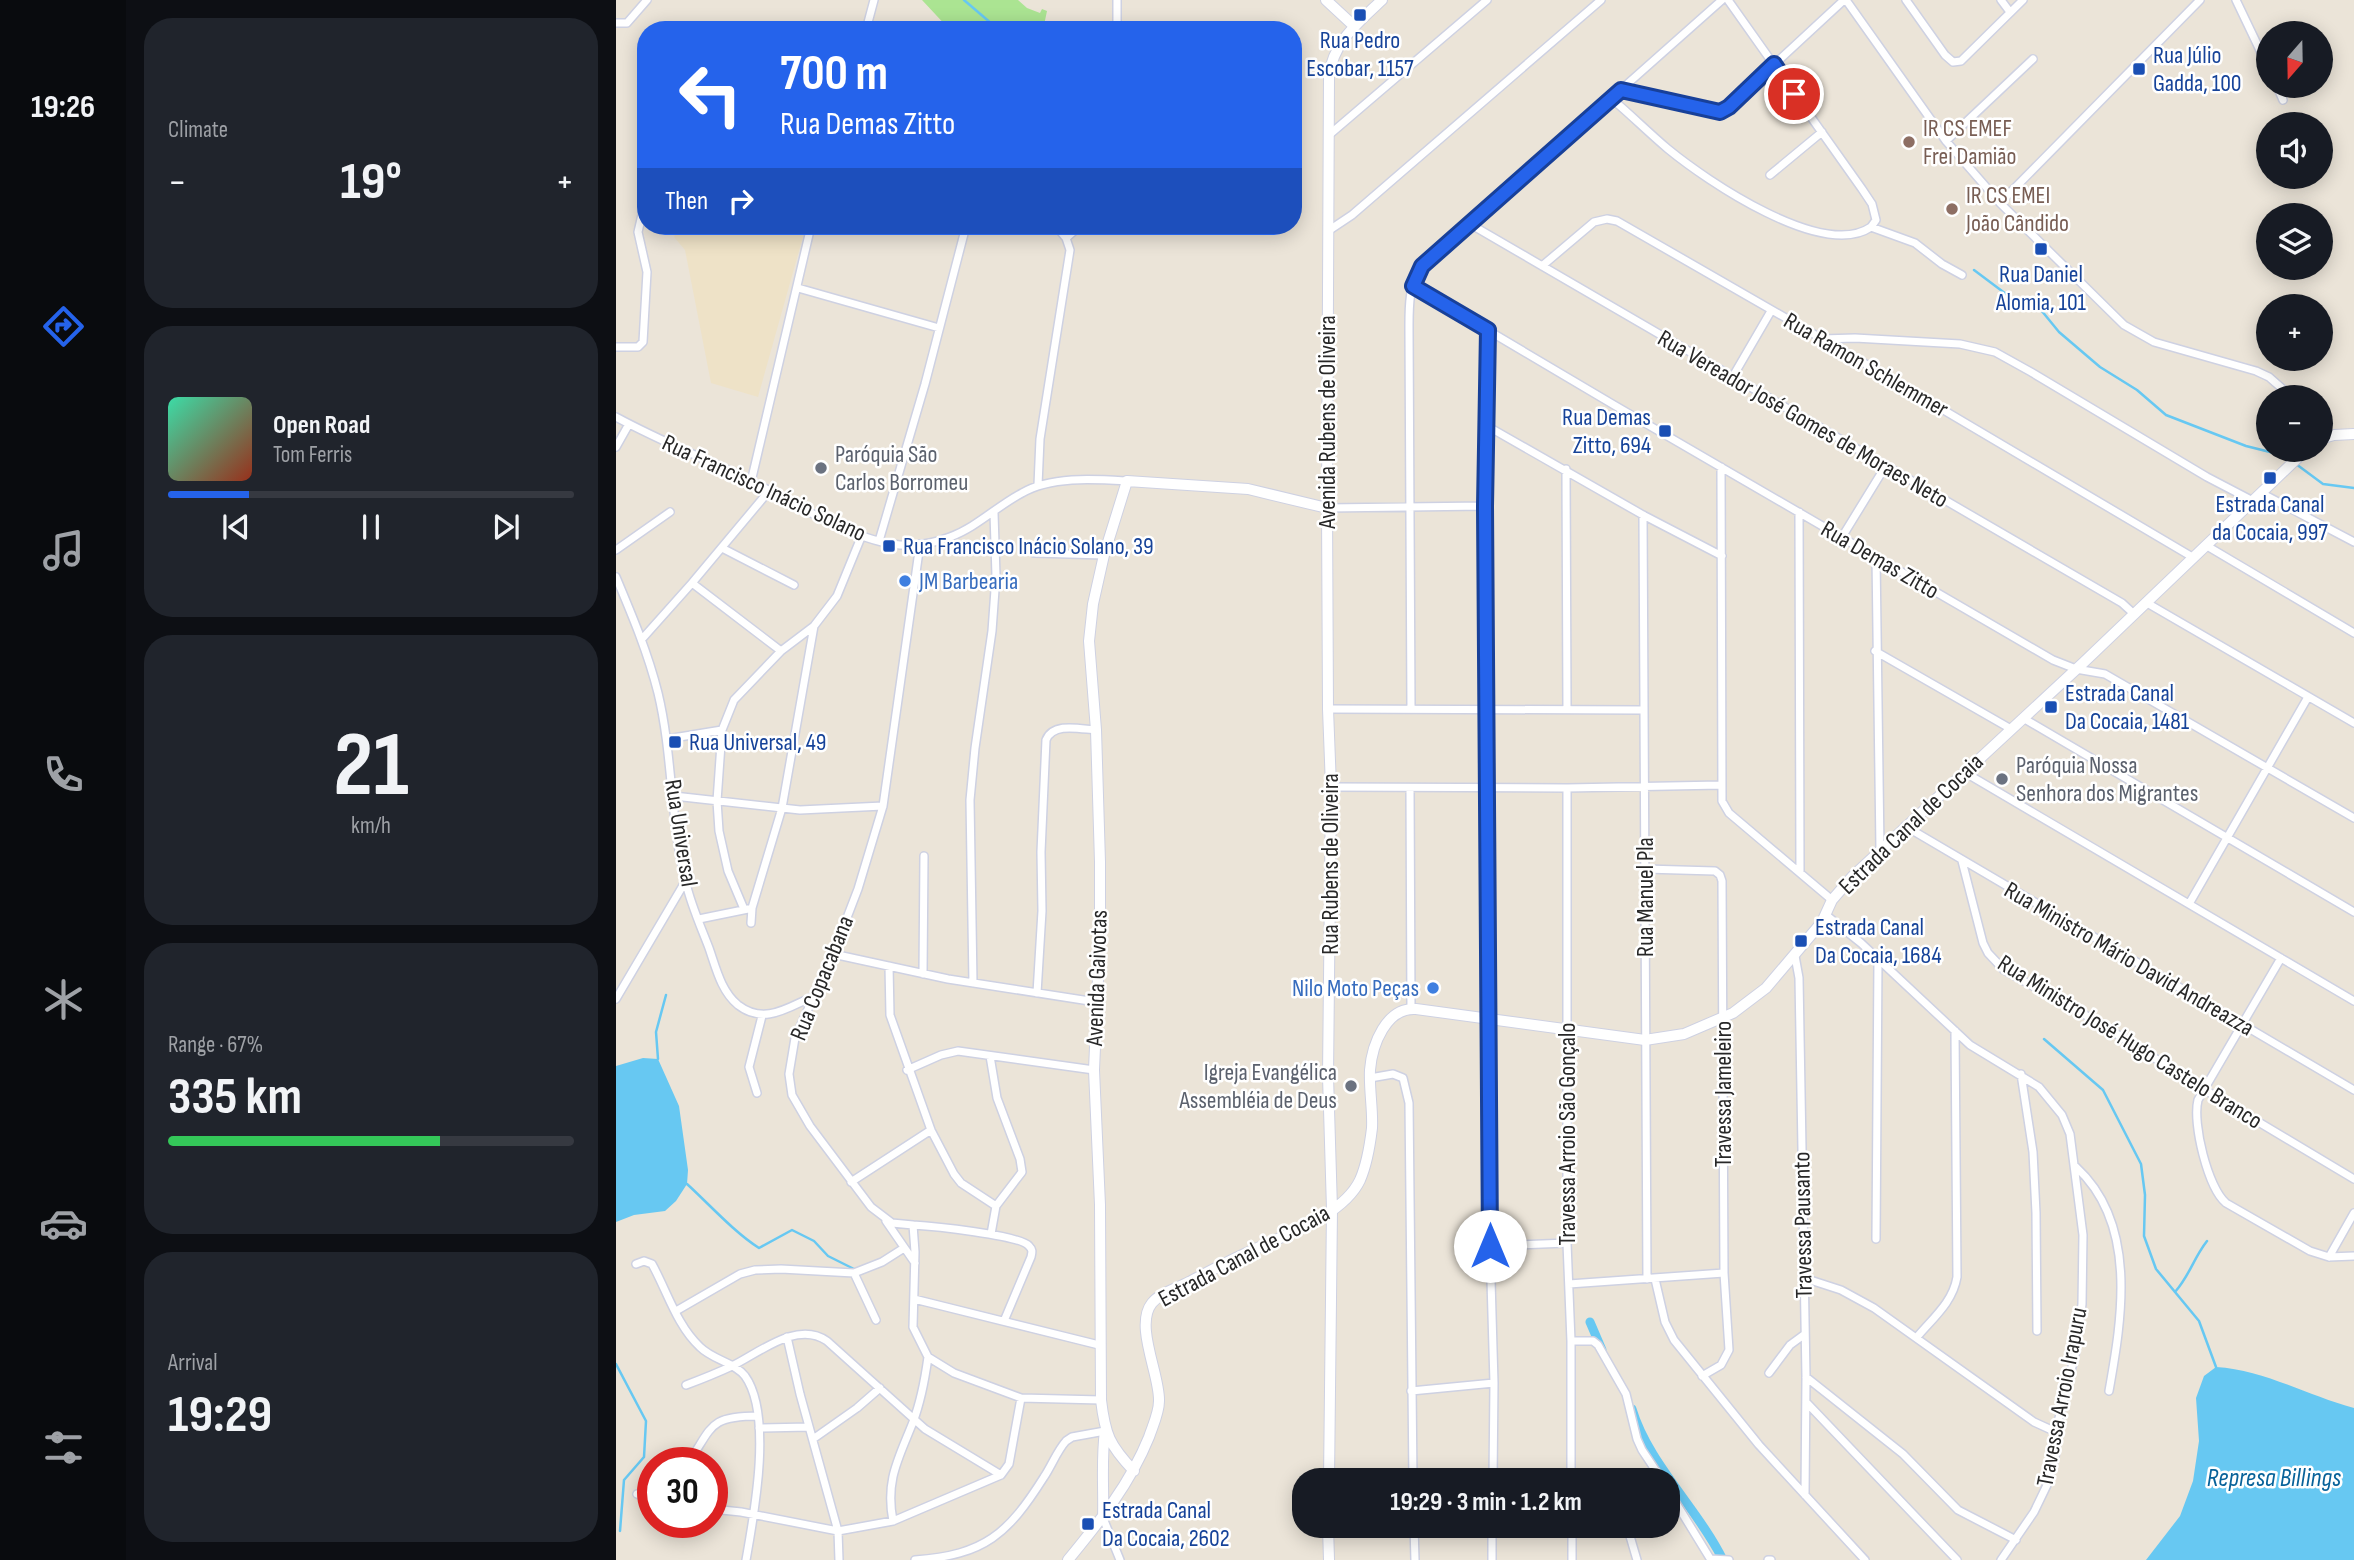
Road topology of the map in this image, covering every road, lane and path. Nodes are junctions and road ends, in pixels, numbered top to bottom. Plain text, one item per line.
1 (647, 0) edge
2 (874, 0) edge
3 (1117, 0) edge
4 (1326, 0) edge
5 (1382, 0) edge
6 (1487, 0) edge
7 (1601, 0) edge
8 (1722, 0) edge
9 (1728, 0) edge
10 (1845, 0) edge
11 (1906, 0) edge
12 (2001, 0) edge
13 (2022, 0) edge
14 (2200, 0) edge
15 (2236, 0) edge
16 (2010, 12) junction
17 (868, 21) edge
18 (1117, 21) edge
19 (616, 23) edge
20 (1354, 26) junction
21 (2256, 42) edge
22 (2033, 59) dead end
23 (1774, 64) junction
24 (1621, 90) junction
25 (1612, 99) junction
26 (1822, 132) junction
27 (1328, 135) junction
28 (1946, 141) junction
29 (1770, 175) dead end
30 (2000, 203) junction
31 (1470, 224) junction
32 (1871, 228) junction
33 (1328, 231) junction
34 (639, 235) edge
35 (809, 235) edge
36 (964, 235) edge
37 (1064, 235) edge
38 (1070, 235) edge
39 (1066, 238) junction
40 (1542, 266) junction
41 (1962, 275) dead end
42 (1413, 286) junction
43 (798, 288) junction
44 (1771, 311) junction
45 (939, 328) junction
46 (1488, 330) junction
47 (1822, 339) junction
48 (616, 347) edge
49 (1732, 378) junction
50 (2278, 385) edge
51 (616, 417) edge
52 (629, 424) junction
53 (1487, 426) junction
54 (2354, 434) edge
55 (2333, 435) edge
56 (616, 447) edge
57 (2293, 462) edge
58 (1721, 467) junction
59 (1885, 467) junction
60 (1566, 469) junction
61 (1127, 481) junction
62 (751, 482) junction
63 (1038, 485) junction
64 (769, 491) junction
65 (2261, 493) junction
66 (2253, 500) junction
67 (1409, 506) junction
68 (1485, 506) junction
69 (1327, 508) junction
70 (670, 512) dead end
71 (1799, 512) junction
72 (994, 513) junction
73 (1643, 515) junction
74 (862, 535) junction
75 (1842, 537) junction
76 (879, 541) junction
77 (2354, 542) edge
78 (920, 544) junction
79 (2207, 546) junction
80 (722, 548) junction
81 (616, 550) edge
82 (1034, 553) dead end
83 (1104, 555) junction
84 (1722, 556) junction
85 (1876, 557) junction
86 (2194, 558) junction
87 (616, 577) edge
88 (692, 583) junction
89 (794, 585) dead end
90 (2147, 603) junction
91 (2134, 614) junction
92 (814, 626) junction
93 (2354, 633) edge
94 (642, 639) junction
95 (781, 651) junction
96 (1875, 651) junction
97 (2076, 669) junction
98 (2308, 697) junction
99 (1487, 708) junction
100 (1328, 709) junction
101 (1411, 709) junction
102 (1567, 709) junction
103 (1643, 710) junction
104 (2023, 718) junction
105 (2354, 723) edge
106 (2011, 729) junction
107 (722, 730) junction
108 (1096, 730) junction
109 (667, 739) junction
110 (2267, 768) junction
111 (1964, 772) junction
112 (1721, 785) junction
113 (1488, 786) junction
114 (1645, 786) junction
115 (1331, 787) junction
116 (1410, 788) junction
117 (1567, 788) junction
118 (674, 796) junction
119 (717, 801) junction
120 (883, 806) junction
121 (782, 808) junction
122 (2354, 818) edge
123 (1905, 826) junction
124 (2227, 839) junction
125 (1880, 850) junction
126 (924, 856) dead end
127 (1962, 861) junction
128 (1645, 869) junction
129 (1800, 872) junction
130 (685, 883) junction
131 (1832, 900) junction
132 (2189, 904) junction
133 (748, 909) junction
134 (2354, 912) edge
135 (1826, 915) junction
136 (699, 919) junction
137 (751, 923) dead end
138 (833, 954) junction
139 (1795, 956) junction
140 (2281, 958) junction
141 (1878, 960) junction
142 (889, 966) junction
143 (923, 974) junction
144 (973, 983) junction
145 (1037, 993) junction
146 (813, 996) junction
147 (616, 999) edge
148 (2354, 1001) edge
149 (1096, 1002) junction
150 (1411, 1009) junction
151 (761, 1016) junction
152 (1489, 1018) junction
153 (1722, 1018) junction
154 (2242, 1025) junction
155 (1567, 1029) junction
156 (1955, 1031) junction
157 (1645, 1040) junction
158 (990, 1056) junction
159 (908, 1070) junction
160 (1094, 1070) junction
161 (2021, 1074) junction
162 (1370, 1078) junction
163 (2205, 1090) junction
164 (2354, 1090) edge
165 (757, 1093) dead end
166 (931, 1130) junction
167 (2076, 1167) junction
168 (2354, 1179) edge
169 (851, 1182) junction
170 (996, 1206) junction
171 (1332, 1209) junction
172 (2354, 1213) edge
173 (885, 1220) junction
174 (913, 1225) junction
175 (991, 1234) junction
176 (1877, 1239) dead end
177 (1567, 1242) junction
178 (1490, 1246) junction
179 (904, 1248) junction
180 (2329, 1256) junction
181 (2354, 1256) edge
182 (915, 1263) junction
183 (636, 1264) dead end
184 (854, 1273) junction
185 (1724, 1273) junction
186 (1804, 1278) junction
187 (1651, 1279) junction
188 (1569, 1284) junction
189 (914, 1299) junction
190 (676, 1311) junction
191 (876, 1320) dead end
192 (1004, 1321) junction
193 (2037, 1331) dead end
194 (1805, 1334) junction
195 (788, 1337) junction
196 (1917, 1337) junction
197 (1570, 1341) junction
198 (1100, 1345) junction
199 (928, 1357) junction
200 (733, 1366) junction
201 (1769, 1373) dead end
202 (1702, 1377) junction
203 (1806, 1377) junction
204 (1494, 1383) junction
205 (687, 1385) dead end
206 (880, 1388) junction
207 (1411, 1391) junction
208 (2109, 1391) dead end
209 (1021, 1398) junction
210 (1101, 1400) junction
211 (1806, 1402) junction
212 (758, 1416) junction
213 (914, 1420) junction
214 (809, 1427) junction
215 (759, 1428) junction
216 (1105, 1431) junction
217 (2056, 1432) junction
218 (813, 1439) junction
219 (698, 1447) edge
220 (1329, 1468) edge
221 (1413, 1468) edge
222 (1493, 1468) edge
223 (1571, 1468) edge
224 (1653, 1468) edge
225 (1133, 1471) junction
226 (1001, 1475) junction
227 (1805, 1495) junction
228 (1680, 1509) edge
229 (728, 1511) edge
230 (754, 1515) junction
231 (1103, 1518) junction
232 (893, 1521) junction
233 (838, 1531) junction
234 (1328, 1538) edge
235 (1414, 1538) edge
236 (1492, 1538) edge
237 (1572, 1538) edge
238 (1631, 1538) edge
239 (2016, 1539) junction
240 (1712, 1559) edge
241 (1727, 1559) edge
242 (746, 1560) edge
243 (839, 1560) edge
244 (846, 1560) edge
245 (915, 1560) edge
246 (1068, 1560) edge
247 (1120, 1560) edge
248 (1329, 1560) edge
249 (1415, 1560) edge
250 (1492, 1560) edge
251 (1572, 1560) edge
252 (1637, 1560) edge
253 (1864, 1560) edge
254 (1957, 1560) edge
255 (2001, 1560) edge

1 - 19 street
2 - 17 street
3 - 18 street
4 - 20 main road
5 - 20 main road, Avenida Rubens de Oliveira
6 - 27 street
7 - 33 street
8 - 24 street
9 - 23 street
10 - 23 street
10 - 28 street
11 - 16 street
12 - 16 street
13 - 16 street
14 - 30 street
15 - 21 street
20 - 27 main road, Avenida Rubens de Oliveira
22 - 28 street
23 - 24 street
23 - 26 street
24 - 25 street
25 - 31 street
25 - 32 street
26 - 29 street
26 - 32 street
27 - 33 main road, Avenida Rubens de Oliveira
28 - 30 street
30 - 50 street
31 - 40 street, Rua Vereador José Gomes de Moraes Neto
31 - 42 street
32 - 41 street
33 - 69 main road, Avenida Rubens de Oliveira
34 - 48 street
35 - 43 street
36 - 45 street
37 - 39 street
38 - 39 street
39 - 63 street
40 - 44 street, Rua Ramon Schlemmer
40 - 49 street, Rua Vereador José Gomes de Moraes Neto
42 - 46 street, Rua Demas Zitto
42 - 67 street
43 - 45 street
43 - 62 street
44 - 47 street, Rua Ramon Schlemmer
44 - 49 street
45 - 76 street
46 - 53 street
46 - 58 street, Rua Demas Zitto
47 - 66 street
47 - 86 street, Rua Ramon Schlemmer
49 - 59 street, Rua Vereador José Gomes de Moraes Neto
51 - 52 street, Rua Francisco Inácio Solano
52 - 56 street
52 - 62 street, Rua Francisco Inácio Solano
53 - 60 street
53 - 68 street
54 - 55 main road
57 - 65 main road, Estrada Canal de Cocaia
58 - 71 street, Rua Demas Zitto
58 - 84 street
59 - 75 street
59 - 91 street, Rua Vereador José Gomes de Moraes Neto
60 - 73 street
60 - 102 street
61 - 63 street, Rua Francisco Inácio Solano
61 - 69 main road, Rua Francisco Inácio Solano
61 - 83 main road, Avenida Gaivotas
62 - 64 street, Rua Francisco Inácio Solano
63 - 72 street, Rua Francisco Inácio Solano
64 - 74 street, Rua Francisco Inácio Solano
64 - 80 street
65 - 66 main road, Estrada Canal de Cocaia
65 - 77 street
66 - 79 main road, Estrada Canal de Cocaia
67 - 68 street, Rua Francisco Inácio Solano
67 - 69 street, Rua Francisco Inácio Solano
67 - 101 street
68 - 99 street
69 - 100 main road, Avenida Rubens de Oliveira
70 - 81 street
71 - 75 street, Rua Demas Zitto
71 - 129 street
72 - 78 street, Rua Francisco Inácio Solano
72 - 144 street
73 - 84 street
73 - 103 street, Rua Manuel Pla
74 - 76 street, Rua Francisco Inácio Solano
74 - 92 street
75 - 85 street, Rua Demas Zitto
76 - 78 street, Rua Francisco Inácio Solano
78 - 120 street, Rua Copacabana
79 - 86 main road, Estrada Canal de Cocaia
79 - 93 street
80 - 88 street
80 - 89 street
82 - 83 street
83 - 108 main road, Avenida Gaivotas
84 - 112 street
85 - 96 street
85 - 97 street, Rua Demas Zitto
86 - 90 main road, Estrada Canal de Cocaia
87 - 94 street, Rua Universal
88 - 94 street
88 - 95 street
90 - 91 main road, Estrada Canal de Cocaia
90 - 98 street
91 - 97 main road, Estrada Canal de Cocaia
92 - 95 street
92 - 121 street
94 - 109 street, Rua Universal
95 - 107 street
96 - 106 street
96 - 125 street
97 - 104 main road, Estrada Canal de Cocaia
97 - 110 street, Rua Demas Zitto
98 - 105 street
98 - 110 street
99 - 101 street
99 - 102 street
99 - 113 street
100 - 101 street
100 - 115 main road, Rua Rubens de Oliveira
102 - 103 street
103 - 114 street, Rua Manuel Pla
104 - 106 main road, Estrada Canal de Cocaia
104 - 124 street
106 - 111 main road, Estrada Canal de Cocaia
107 - 109 street
107 - 119 street
108 - 145 street
108 - 149 main road, Avenida Gaivotas
109 - 118 street, Rua Universal
110 - 122 street, Rua Demas Zitto
110 - 124 street
111 - 123 main road, Estrada Canal de Cocaia
111 - 132 street
112 - 114 street
112 - 129 street
113 - 116 street
113 - 117 street
113 - 152 street
114 - 117 street
114 - 128 street, Rua Manuel Pla
115 - 116 street
115 - 171 main road, Rua Rubens de Oliveira
116 - 150 street
117 - 155 street, Travessa Arroio São Gonçalo
118 - 119 street
118 - 130 street, Rua Universal
119 - 121 street
119 - 133 street
120 - 121 street
120 - 138 street, Rua Copacabana
121 - 133 street
123 - 125 main road, Estrada Canal de Cocaia
123 - 127 street, Rua Ministro Mário David Andreazza
124 - 132 street
124 - 134 street
125 - 131 main road, Estrada Canal de Cocaia
126 - 143 street
127 - 154 street, Rua Ministro Mário David Andreazza
127 - 163 street, Rua Ministro José Hugo Castelo Branco
128 - 153 street, Travessa Jameleiro
128 - 157 street, Rua Manuel Pla
129 - 131 street
130 - 136 street, Rua Universal
130 - 147 street
131 - 135 main road, Estrada Canal de Cocaia
132 - 140 street
133 - 136 street
133 - 137 street
135 - 139 main road, Estrada Canal de Cocaia
135 - 141 street, Travessa Arroio Irapuru
136 - 151 street, Rua Universal
138 - 142 street
138 - 146 street, Rua Copacabana
139 - 153 main road, Estrada Canal de Cocaia
139 - 186 street, Travessa Pausanto
140 - 148 street
140 - 154 street
141 - 156 street, Travessa Arroio Irapuru
141 - 176 street
142 - 143 street
142 - 159 street
143 - 144 street
144 - 145 street
145 - 149 street
146 - 151 street
146 - 169 street, Rua Copacabana
149 - 160 main road, Avenida Gaivotas
150 - 152 main road, Estrada Canal de Cocaia
150 - 162 main road, Estrada Canal de Cocaia
151 - 165 street
152 - 155 main road, Estrada Canal de Cocaia
152 - 178 street
153 - 157 main road, Estrada Canal de Cocaia
153 - 185 street, Travessa Jameleiro
154 - 163 street
154 - 164 street, Rua Ministro Mário David Andreazza
155 - 157 main road, Estrada Canal de Cocaia
155 - 177 street, Travessa Arroio São Gonçalo
156 - 161 street, Travessa Arroio Irapuru
156 - 196 street
157 - 187 street, Rua Manuel Pla
158 - 159 street
158 - 160 street
158 - 170 street
159 - 166 street
160 - 198 main road, Avenida Gaivotas
161 - 167 street, Travessa Arroio Irapuru
161 - 193 street
162 - 171 main road, Estrada Canal de Cocaia
162 - 207 street
163 - 168 street, Rua Ministro José Hugo Castelo Branco
163 - 180 street
166 - 169 street
166 - 170 street
167 - 208 street
167 - 217 street, Travessa Arroio Irapuru
169 - 173 street, Rua Copacabana
170 - 175 street
171 - 220 main road, Rua Rubens de Oliveira
171 - 225 main road, Estrada Canal de Cocaia
172 - 180 street
173 - 174 street
173 - 179 street, Rua Copacabana
174 - 175 street
174 - 182 street
175 - 192 street
177 - 178 street
177 - 188 street, Travessa Arroio São Gonçalo
178 - 204 street
179 - 182 street, Rua Copacabana
179 - 184 street
180 - 181 street
182 - 189 street
183 - 190 street
184 - 190 street
184 - 191 street
185 - 187 street
185 - 202 street, Travessa Jameleiro
186 - 194 street, Travessa Pausanto
186 - 196 street
187 - 188 street
187 - 202 street, Rua Manuel Pla
188 - 197 street, Travessa Arroio São Gonçalo
189 - 192 street
189 - 199 street
190 - 200 street
192 - 198 street
194 - 201 street
194 - 203 street, Travessa Pausanto
195 - 200 street
195 - 206 street
195 - 214 street
196 - 217 street
197 - 223 street, Travessa Arroio São Gonçalo
197 - 224 street
198 - 210 main road, Avenida Gaivotas
199 - 209 street
199 - 213 street
200 - 205 street
200 - 212 street
202 - 227 street, Rua Manuel Pla
203 - 211 street, Travessa Pausanto
203 - 239 street
204 - 207 street
204 - 222 street
206 - 213 street
206 - 218 street
207 - 221 street
209 - 210 street
209 - 226 street
210 - 216 main road, Avenida Gaivotas
211 - 227 street, Travessa Pausanto
211 - 254 street
212 - 215 street
212 - 219 street
213 - 226 street
213 - 232 street
214 - 215 street
214 - 218 street
215 - 230 street
216 - 225 main road, Avenida Gaivotas
216 - 231 main road
216 - 245 street
217 - 239 street, Travessa Arroio Irapuru
218 - 233 street
225 - 231 main road, Estrada Canal de Cocaia
226 - 232 street
227 - 253 street, Rua Manuel Pla
228 - 240 street
229 - 230 street
230 - 233 street
230 - 242 street
231 - 246 main road, Estrada Canal de Cocaia
231 - 247 street
232 - 233 street
233 - 243 street
234 - 248 main road
235 - 249 street
236 - 250 street
237 - 251 street
238 - 252 street
239 - 255 street, Travessa Arroio Irapuru
240 - 241 street
243 - 244 street

